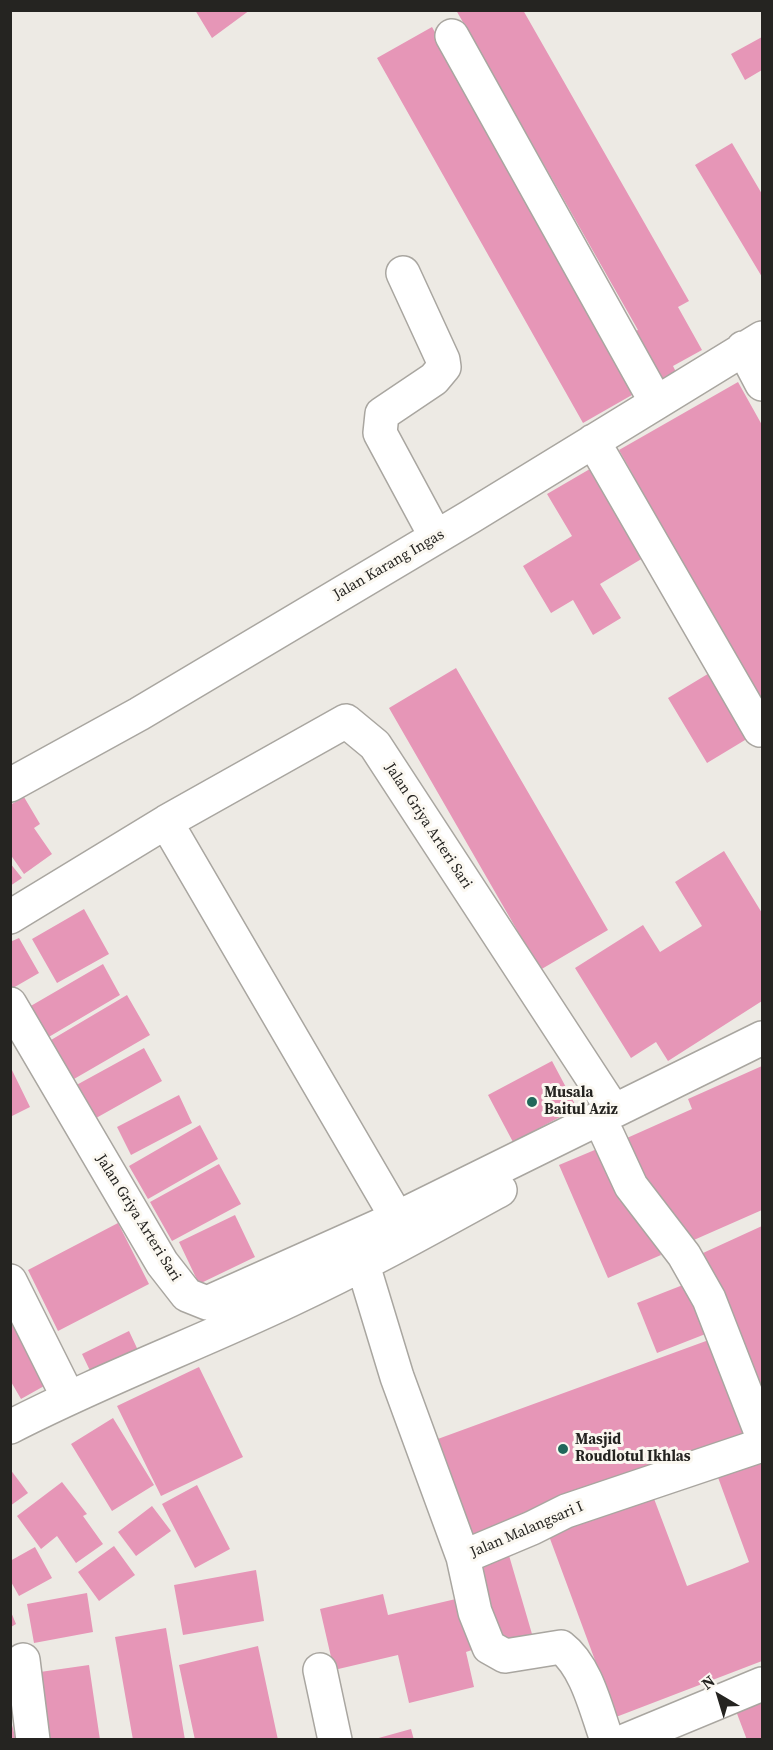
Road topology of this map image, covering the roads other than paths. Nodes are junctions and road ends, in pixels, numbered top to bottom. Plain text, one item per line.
1 (452, 36) dead end
2 (403, 273) dead end
3 (753, 343) edge
4 (762, 384) edge
5 (656, 402) junction
6 (593, 441) junction
7 (436, 537) junction
8 (760, 730) dead end
9 (10, 785) edge
10 (166, 822) junction
11 (10, 917) edge
12 (10, 1004) edge
13 (762, 1038) edge
14 (747, 1068) dead end
15 (610, 1123) junction
16 (397, 1218) junction
17 (363, 1265) junction
18 (10, 1281) edge
19 (68, 1397) junction
20 (10, 1426) edge
21 (762, 1435) edge
22 (762, 1445) edge
23 (462, 1557) junction
24 (23, 1660) dead end
25 (320, 1670) dead end
26 (762, 1684) edge
27 (33, 1740) edge
28 (335, 1740) edge
29 (607, 1740) edge
30 (627, 1740) edge

1 - 5 street
2 - 7 street
3 - 4 street
3 - 5 street, Jalan Karang Ingas
5 - 6 street, Jalan Karang Ingas
6 - 7 street, Jalan Karang Ingas
6 - 8 street
7 - 9 street, Jalan Karang Ingas
10 - 11 street, Jalan Griya Arteri Sari
10 - 15 street, Jalan Griya Arteri Sari
10 - 16 street
12 - 16 street, Jalan Griya Arteri Sari
13 - 15 street, Jalan Griya Arteri Sari
14 - 15 street
15 - 16 street, Jalan Griya Arteri Sari
15 - 17 street
15 - 21 street
17 - 19 street
17 - 23 street
18 - 19 street
19 - 20 street
22 - 23 street, Jalan Malangsari I
23 - 29 street
24 - 27 street
25 - 28 street
26 - 30 street

